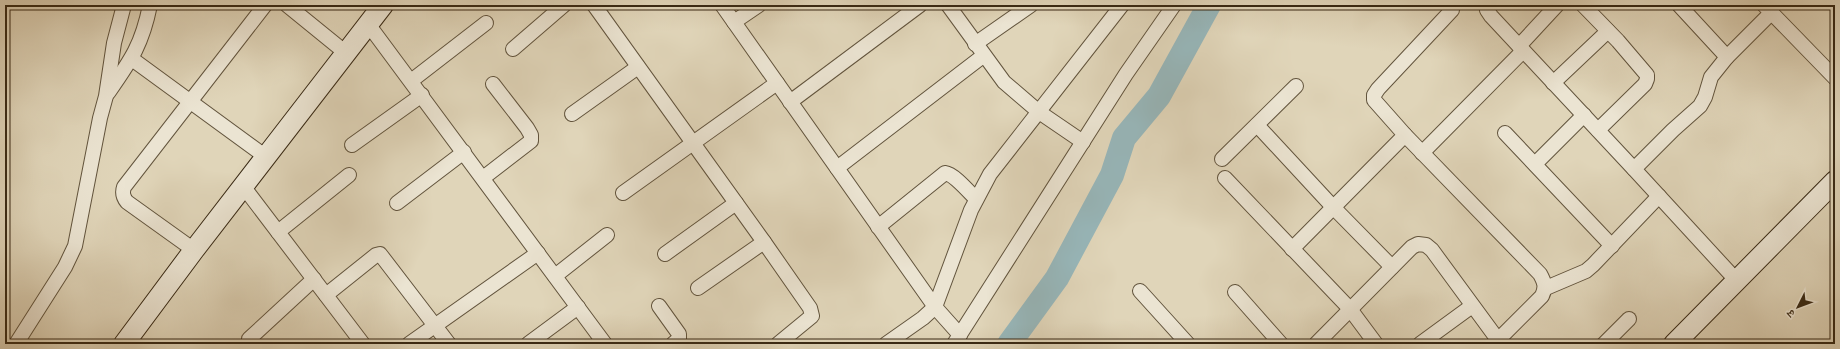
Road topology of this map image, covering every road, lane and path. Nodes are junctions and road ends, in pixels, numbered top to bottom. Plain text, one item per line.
1 (124, 5) edge
2 (150, 5) edge
3 (265, 5) edge
4 (286, 5) edge
5 (382, 5) edge
6 (564, 5) edge
7 (594, 5) edge
8 (722, 5) edge
9 (759, 5) edge
10 (920, 5) edge
11 (948, 5) edge
12 (1031, 5) edge
13 (1122, 5) edge
14 (1174, 5) edge
15 (1490, 5) edge
16 (1557, 5) edge
17 (1583, 5) edge
18 (1678, 5) edge
19 (1768, 9) edge
20 (1452, 10) dead end
21 (734, 22) junction
22 (486, 23) dead end
23 (368, 24) junction
24 (1608, 31) junction
25 (1521, 48) junction
26 (513, 49) dead end
27 (980, 50) junction
28 (346, 53) junction
29 (1727, 57) junction
30 (132, 59) junction
31 (638, 67) junction
32 (1835, 78) edge
33 (411, 80) junction
34 (777, 83) junction
35 (1553, 83) junction
36 (493, 84) dead end
37 (1296, 86) dead end
38 (422, 95) junction
39 (106, 96) junction
40 (191, 101) junction
41 (790, 102) junction
42 (1039, 112) junction
43 (572, 114) dead end
44 (1584, 115) junction
45 (1257, 125) junction
46 (1598, 130) junction
47 (1505, 133) dead end
48 (1405, 135) junction
49 (1083, 142) junction
50 (352, 144) dead end
51 (694, 144) junction
52 (464, 152) junction
53 (1422, 153) junction
54 (266, 157) junction
55 (1222, 159) dead end
56 (1535, 164) junction
57 (837, 168) junction
58 (1634, 169) junction
59 (349, 175) dead end
60 (483, 178) junction
61 (1225, 178) dead end
62 (1835, 181) edge
63 (243, 186) junction
64 (622, 193) dead end
65 (1659, 196) junction
66 (976, 199) junction
67 (397, 203) dead end
68 (736, 203) junction
69 (1333, 207) junction
70 (878, 227) junction
71 (278, 232) junction
72 (607, 235) dead end
73 (764, 242) junction
74 (1612, 246) junction
75 (1292, 249) junction
76 (194, 250) junction
77 (538, 253) junction
78 (665, 254) dead end
79 (1392, 267) junction
80 (555, 276) junction
81 (314, 279) junction
82 (1737, 280) junction
83 (698, 288) dead end
84 (1546, 288) junction
85 (1140, 291) dead end
86 (1235, 292) dead end
87 (326, 295) junction
88 (659, 306) dead end
89 (1472, 306) junction
90 (578, 307) junction
91 (935, 307) junction
92 (1350, 309) junction
93 (1629, 319) dead end
94 (435, 325) junction
95 (248, 339) dead end
96 (957, 339) edge
97 (356, 342) edge
98 (1499, 342) edge
99 (16, 344) edge
100 (124, 344) edge
101 (408, 344) edge
102 (449, 344) edge
103 (528, 344) edge
104 (606, 344) edge
105 (673, 344) edge
106 (778, 344) edge
107 (886, 344) edge
108 (1188, 344) edge
109 (1281, 344) edge
110 (1316, 344) edge
111 (1376, 344) edge
112 (1420, 344) edge
113 (1604, 344) edge
114 (1674, 344) edge

1 - 39 street
2 - 30 street
3 - 40 street
4 - 28 street
5 - 23 street
6 - 26 street
7 - 31 street
8 - 21 street
9 - 21 street
10 - 41 street
11 - 27 street
12 - 27 street
13 - 42 street
14 - 49 street
15 - 25 street
16 - 25 street
17 - 24 street
18 - 29 street
19 - 29 street
19 - 32 street
20 - 48 street
21 - 34 street
22 - 33 street
23 - 28 street
23 - 33 street
24 - 35 street
24 - 46 street
25 - 35 street
25 - 53 street
27 - 42 street
27 - 57 street
28 - 54 street
29 - 58 street
30 - 39 street
30 - 40 street
31 - 43 street
31 - 51 street
33 - 38 street
34 - 41 street
34 - 51 street
35 - 44 street
36 - 60 street
37 - 45 street
38 - 50 street
38 - 52 street
39 - 99 street
40 - 54 street
40 - 76 street
41 - 57 street
42 - 49 street
42 - 66 street
44 - 46 street
44 - 56 street
45 - 55 street
45 - 69 street
46 - 58 street
47 - 56 street
48 - 53 street
48 - 69 street
49 - 96 street
51 - 64 street
51 - 68 street
52 - 60 street
52 - 67 street
53 - 84 street
54 - 63 street
56 - 74 street
57 - 70 street
58 - 65 street
59 - 71 street
60 - 77 street
61 - 75 street
62 - 82 street
63 - 71 street
63 - 76 street
65 - 74 street
65 - 82 street
66 - 70 street
66 - 91 street
68 - 73 street
68 - 78 street
69 - 75 street
69 - 79 street
70 - 91 street
71 - 81 street
72 - 80 street
73 - 83 street
73 - 106 street
74 - 84 street
75 - 92 street
76 - 100 street
77 - 80 street
77 - 94 street
79 - 89 street
79 - 92 street
80 - 90 street
81 - 87 street
81 - 95 street
82 - 114 street
84 - 98 street
85 - 108 street
86 - 109 street
87 - 94 street
87 - 97 street
88 - 105 street
89 - 98 street
89 - 112 street
90 - 103 street
90 - 104 street
91 - 96 street
91 - 107 street
92 - 110 street
92 - 111 street
93 - 113 street
94 - 101 street
94 - 102 street

